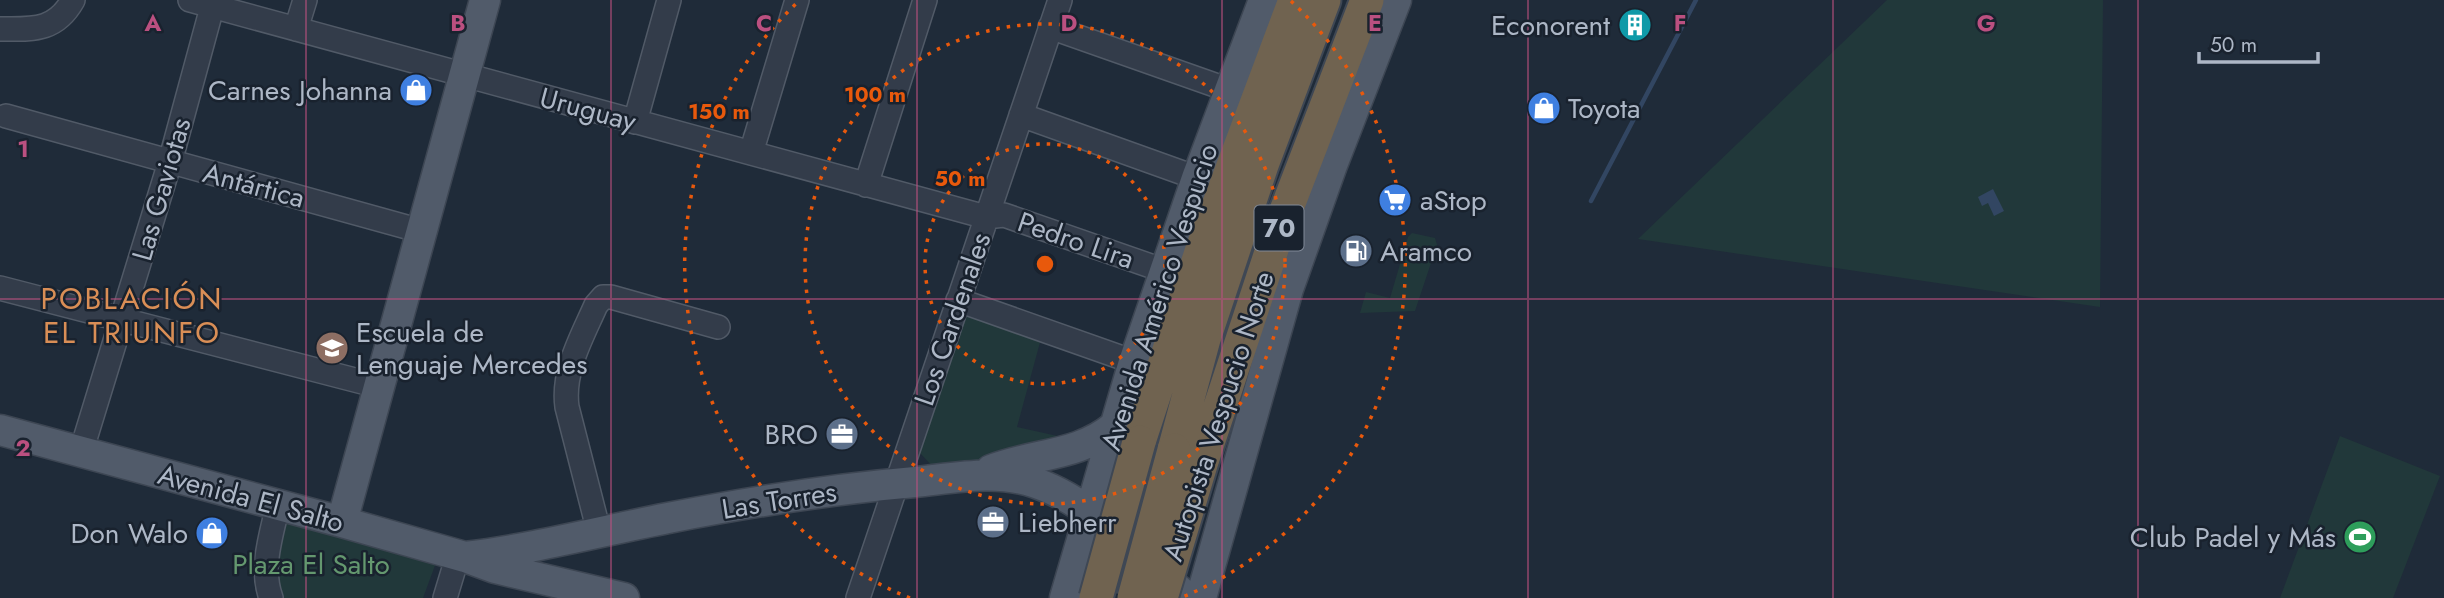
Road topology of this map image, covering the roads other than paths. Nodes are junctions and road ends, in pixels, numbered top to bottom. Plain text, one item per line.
1 (73, 0) edge
2 (305, 0) edge
3 (485, 0) edge
4 (669, 0) edge
5 (797, 0) edge
6 (925, 0) edge
7 (1060, 0) edge
8 (1264, 0) edge
9 (1295, 0) edge
10 (1324, 0) edge
11 (1367, 0) edge
12 (1396, 0) edge
13 (205, 2) edge
14 (1050, 27) junction
15 (0, 29) edge
16 (296, 29) junction
17 (464, 76) junction
18 (1229, 90) junction
19 (1021, 115) junction
20 (6, 116) dead end
21 (635, 122) junction
22 (751, 153) junction
23 (170, 162) junction
24 (1198, 178) junction
25 (866, 185) junction
26 (986, 217) junction
27 (421, 231) junction
28 (1165, 271) junction
29 (0, 288) edge
30 (958, 300) junction
31 (123, 320) junction
32 (718, 327) dead end
33 (1134, 362) junction
34 (378, 386) junction
35 (0, 430) edge
36 (1127, 434) junction
37 (81, 452) junction
38 (1188, 455) junction
39 (1238, 459) junction
40 (976, 476) junction
41 (896, 483) junction
42 (278, 505) junction
43 (1089, 511) junction
44 (342, 522) junction
45 (599, 533) junction
46 (1132, 549) junction
47 (1078, 554) junction
48 (462, 556) junction
49 (271, 598) edge
50 (445, 598) edge
51 (624, 598) edge
52 (858, 598) edge
53 (1065, 598) edge
54 (1096, 598) edge
55 (1133, 598) edge
56 (1161, 598) edge
57 (1187, 598) edge
58 (1200, 598) edge

1 - 15 street
2 - 16 street
3 - 17 main road
4 - 21 street
5 - 22 street
6 - 25 street
7 - 14 street, Los Cardenales
8 - 18 main road, Avenida Américo Vespucio
9 - 36 highway
10 - 38 highway, 70
11 - 38 highway, Autopista Vespucio Norte / 70
12 - 39 main road
13 - 16 street, Uruguay
13 - 23 street, Las Gaviotas
14 - 18 street
14 - 19 street, Los Cardenales
16 - 17 street, Uruguay
17 - 21 street, Uruguay
17 - 27 main road
18 - 24 main road, Avenida Américo Vespucio
19 - 24 street
19 - 26 street, Los Cardenales
20 - 23 street, Antártica
21 - 22 street, Uruguay
22 - 25 street, Uruguay
23 - 27 street, Antártica
23 - 31 street, Las Gaviotas
24 - 28 main road, Avenida Américo Vespucio
25 - 26 street, Uruguay
26 - 28 street, Pedro Lira
26 - 30 street, Los Cardenales
27 - 34 main road
28 - 33 main road, Avenida Américo Vespucio
29 - 31 street
30 - 33 street
30 - 41 street, Los Cardenales
31 - 34 street
31 - 37 street, Las Gaviotas
32 - 45 street
33 - 36 main road, Avenida Américo Vespucio
34 - 44 main road
35 - 37 main road, Avenida El Salto
36 - 39 main road
36 - 40 main road
36 - 43 main road, Avenida Américo Vespucio
36 - 54 highway, bridge
37 - 42 main road, Avenida El Salto
38 - 55 highway, 70, bridge
38 - 56 highway, Autopista Vespucio Norte / 70, bridge
39 - 58 main road
40 - 41 main road, Las Torres
40 - 43 main road, Las Torres
41 - 45 main road, Las Torres
41 - 52 street, Los Cardenales
42 - 44 main road, Avenida El Salto
42 - 49 street
43 - 46 main road
43 - 47 main road, Avenida Américo Vespucio
44 - 48 main road, Avenida El Salto
45 - 48 main road, Las Torres
46 - 47 main road
46 - 57 main road
47 - 53 main road, Avenida Américo Vespucio
48 - 50 street
48 - 51 main road, Avenida El Salto

